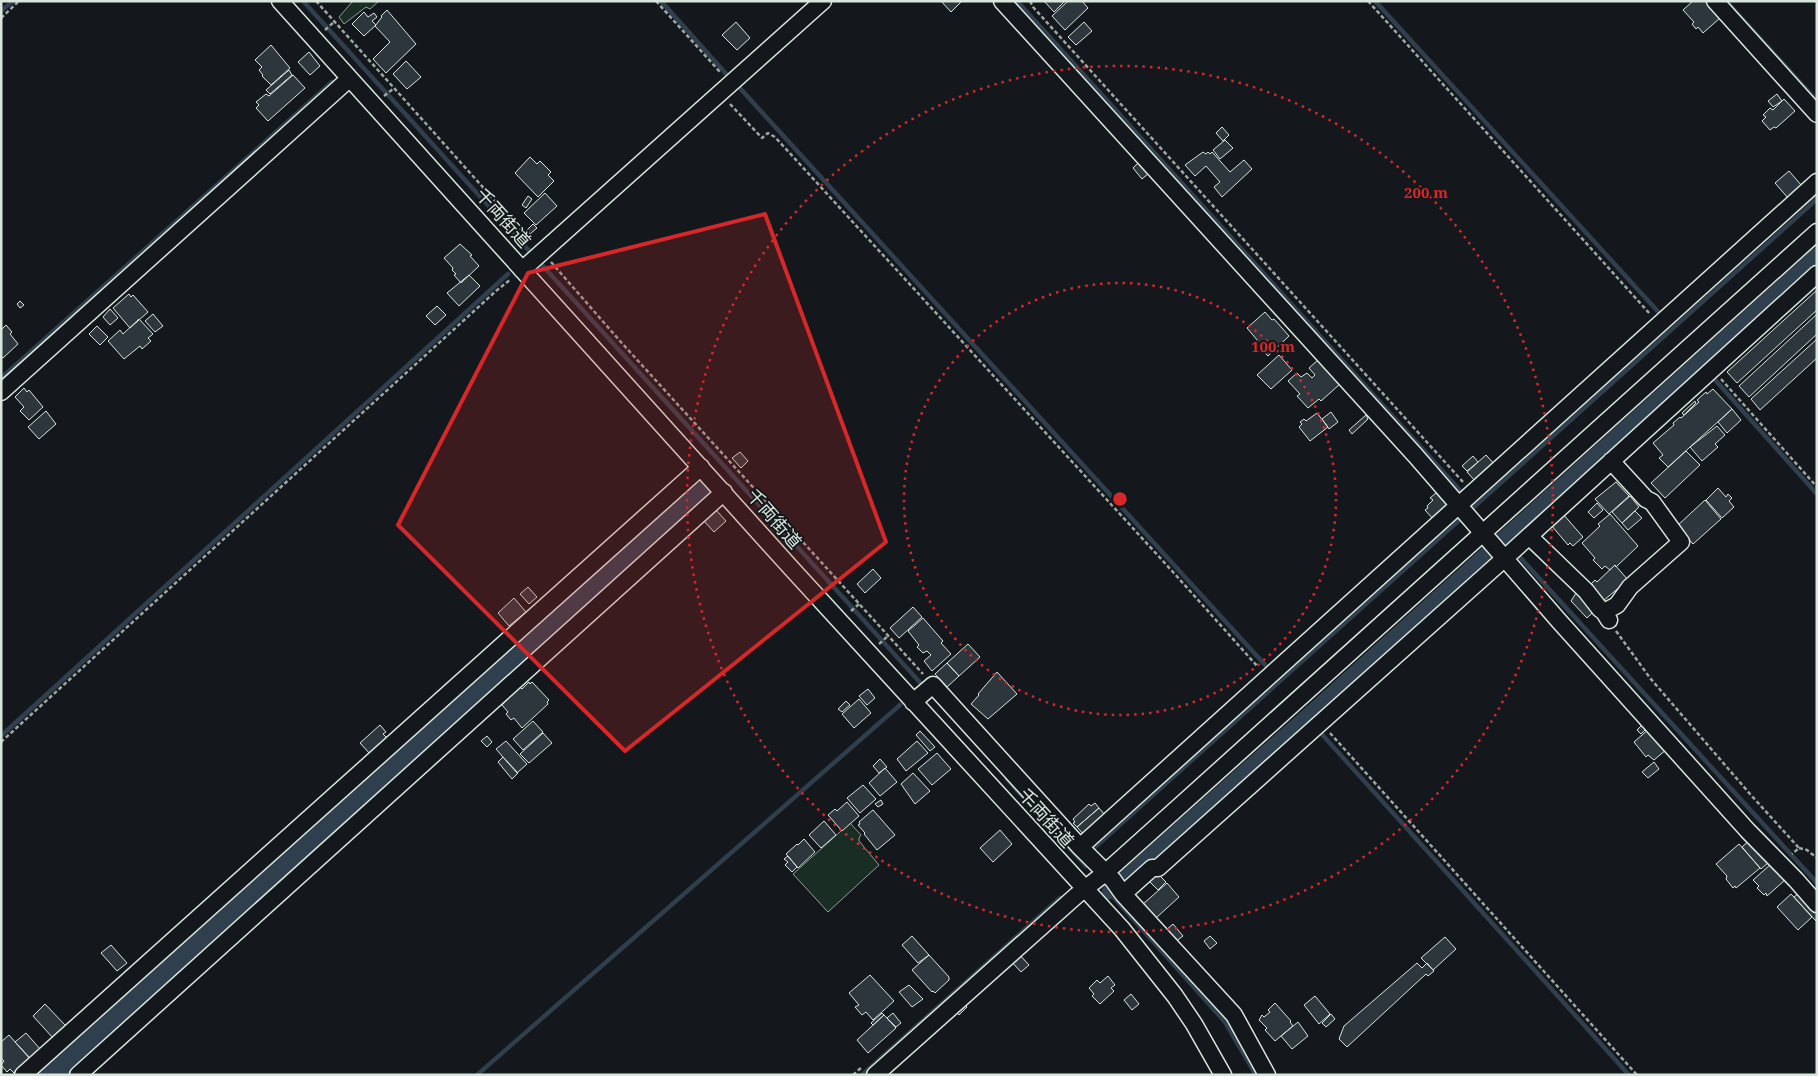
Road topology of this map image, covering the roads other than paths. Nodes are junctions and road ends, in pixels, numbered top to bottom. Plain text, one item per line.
1 (280, 1) edge
2 (823, 1) edge
3 (1002, 1) edge
4 (1715, 1) edge
5 (349, 78) junction
6 (1817, 114) edge
7 (1817, 182) edge
8 (1817, 232) edge
9 (534, 259) junction
10 (1817, 274) edge
11 (1, 392) edge
12 (1611, 461) junction
13 (701, 467) junction
14 (724, 492) junction
15 (1466, 503) junction
16 (1529, 536) junction
17 (1494, 546) junction
18 (925, 692) junction
19 (1080, 847) junction
20 (1115, 884) junction
21 (1084, 889) junction
22 (1817, 904) edge
23 (23, 1075) edge
24 (78, 1075) edge
25 (875, 1075) edge
26 (1223, 1075) edge
27 (1267, 1075) edge

1 - 5 street, 千両街道
2 - 9 street
3 - 15 street
4 - 6 street
5 - 9 street, 千両街道
5 - 11 street
7 - 15 street
8 - 17 street
9 - 13 street, 千両街道
10 - 12 street
12 - 16 street
12 - 16 street
13 - 14 street, 千両街道
13 - 23 street
14 - 18 street, 千両街道
14 - 24 street
15 - 17 street
15 - 19 street
16 - 17 street
17 - 20 street
17 - 20 street
17 - 22 street
18 - 19 street
18 - 21 street, 千両街道
19 - 20 street
20 - 21 street
20 - 27 street
21 - 25 street
21 - 26 street, 千両街道

